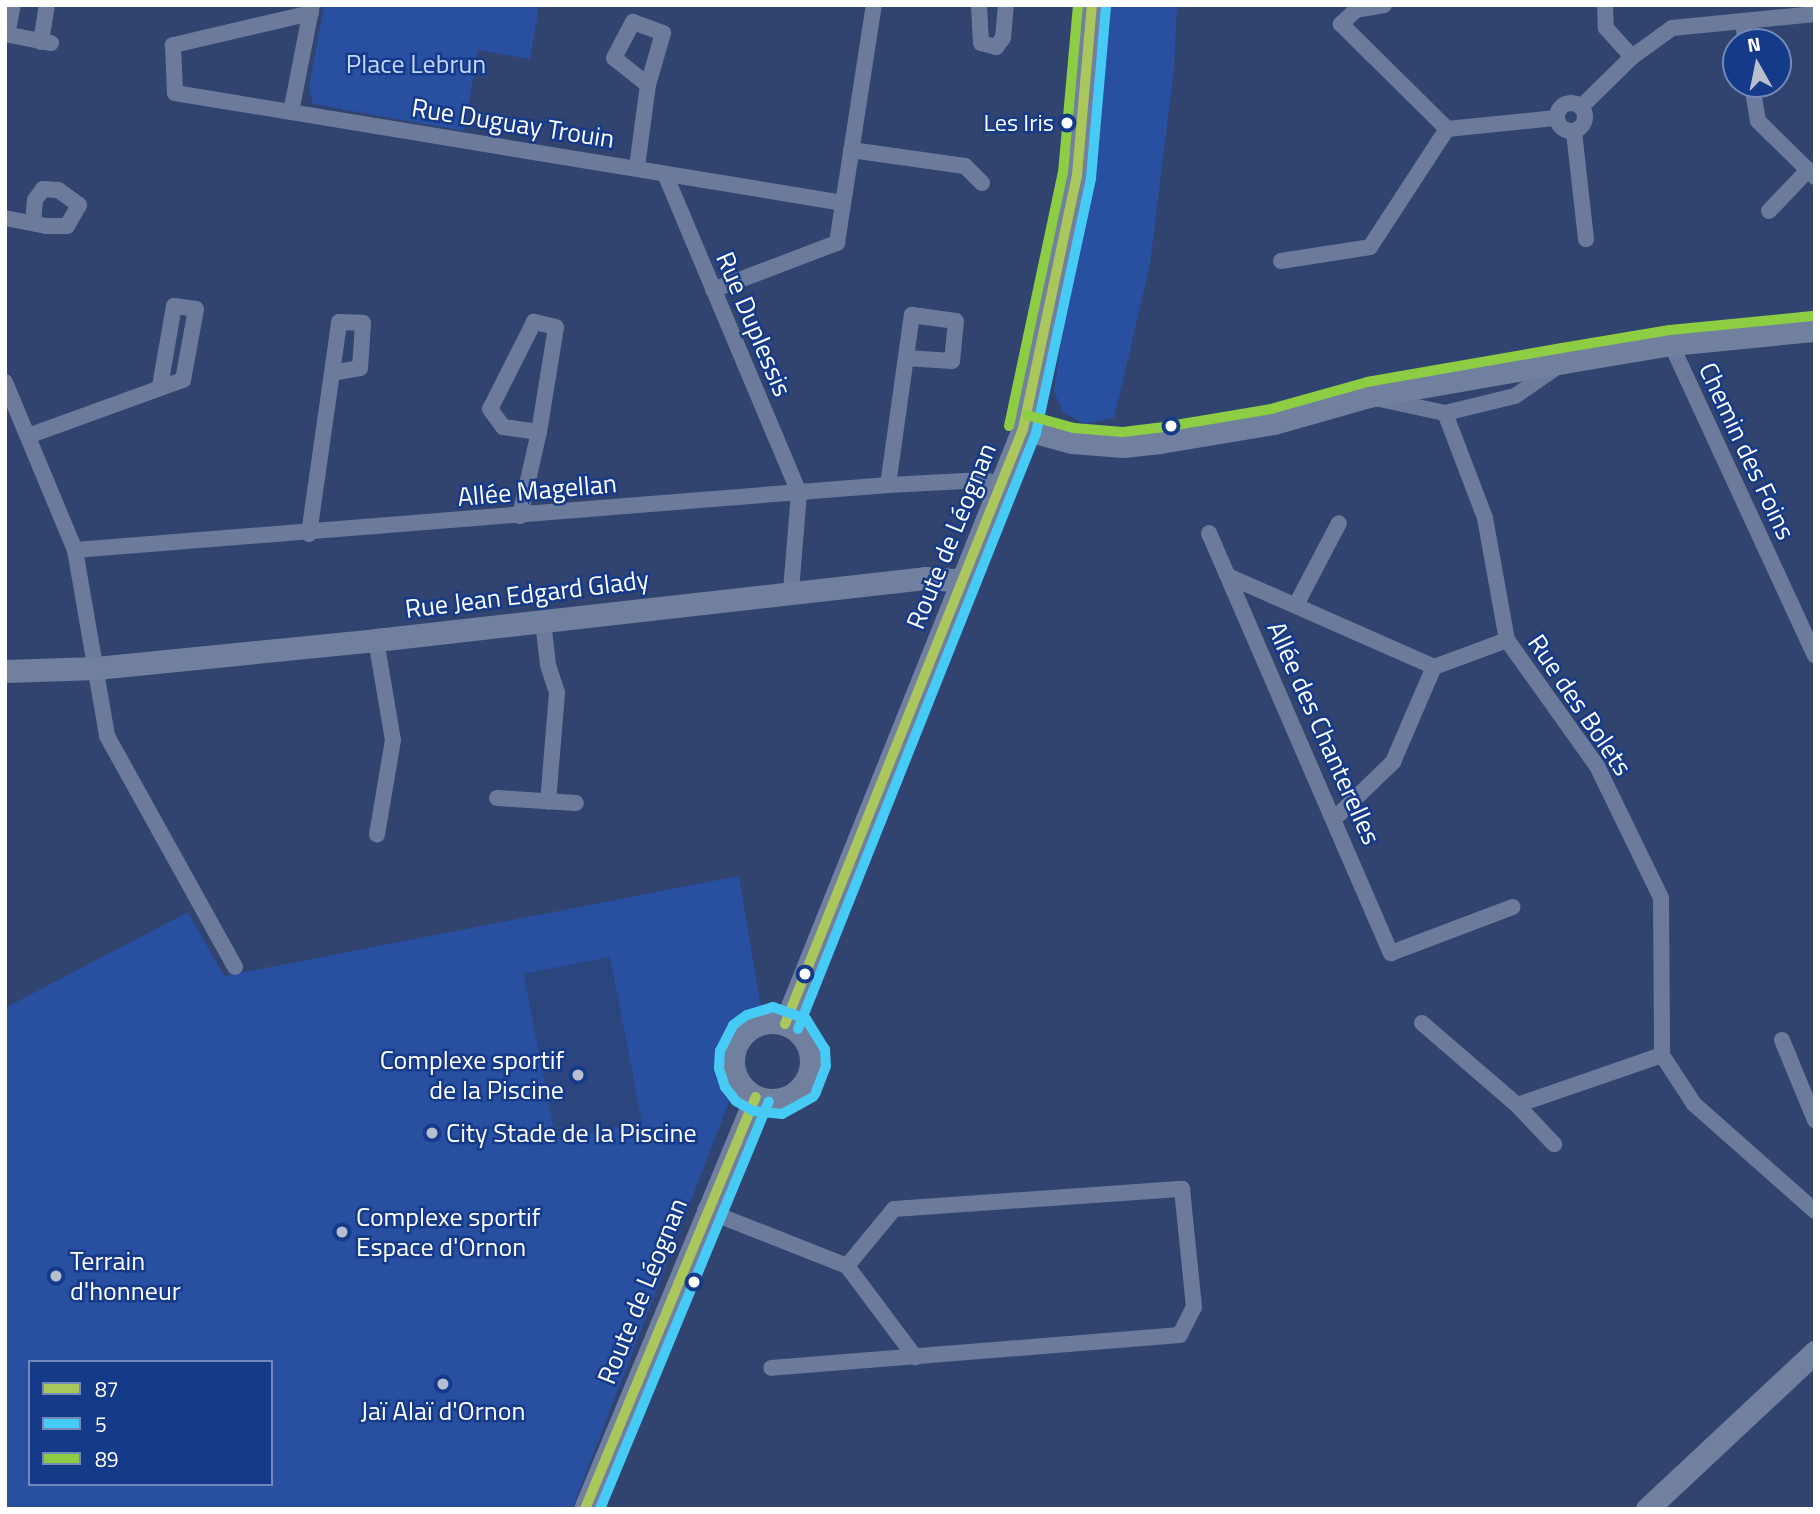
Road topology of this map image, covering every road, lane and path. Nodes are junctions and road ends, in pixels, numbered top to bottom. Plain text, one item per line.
1 (13, 5) edge
2 (47, 5) edge
3 (874, 5) edge
4 (979, 5) edge
5 (1006, 5) edge
6 (1092, 5) edge
7 (1384, 5) edge
8 (1605, 5) edge
9 (312, 9) edge
10 (1815, 14) edge
11 (1743, 24) junction
12 (1744, 28) edge
13 (6, 34) edge
14 (1632, 57) junction
15 (648, 85) dead end
16 (1754, 98) edge
17 (1581, 107) junction
18 (291, 112) junction
19 (1556, 118) junction
20 (1447, 129) junction
21 (1574, 132) junction
22 (851, 150) junction
23 (637, 167) junction
24 (665, 174) junction
25 (1811, 174) edge
26 (982, 183) dead end
27 (843, 203) junction
28 (1769, 211) dead end
29 (5, 218) edge
30 (33, 222) dead end
31 (1586, 239) dead end
32 (1281, 261) dead end
33 (713, 290) junction
34 (1815, 330) edge
35 (1671, 344) junction
36 (906, 358) dead end
37 (1564, 362) junction
38 (332, 373) dead end
39 (5, 382) edge
40 (160, 386) junction
41 (1369, 396) junction
42 (1445, 412) junction
43 (1023, 429) junction
44 (539, 432) junction
45 (27, 436) junction
46 (1003, 484) junction
47 (888, 485) junction
48 (799, 493) junction
49 (520, 516) junction
50 (1339, 523) dead end
51 (1209, 533) dead end
52 (309, 534) junction
53 (75, 550) junction
54 (1228, 576) junction
55 (964, 581) junction
56 (791, 591) junction
57 (1297, 603) junction
58 (543, 621) junction
59 (376, 640) junction
60 (1507, 640) junction
61 (1815, 654) edge
62 (1434, 667) junction
63 (96, 668) junction
64 (5, 671) edge
65 (497, 798) dead end
66 (548, 802) junction
67 (576, 803) dead end
68 (1335, 818) junction
69 (377, 835) dead end
70 (1513, 907) dead end
71 (235, 967) dead end
72 (1422, 1023) dead end
73 (785, 1024) junction
74 (1782, 1040) dead end
75 (1662, 1055) junction
76 (756, 1097) junction
77 (1517, 1105) junction
78 (1815, 1121) edge
79 (1554, 1144) dead end
80 (705, 1210) junction
81 (1815, 1211) edge
82 (847, 1266) junction
83 (1815, 1352) edge
84 (915, 1357) junction
85 (771, 1368) dead end
86 (585, 1509) edge
87 (1647, 1509) edge

1 - 13 street
2 - 13 street
3 - 22 street
4 - 5 street
6 - 43 street, Route de Léognan
7 - 20 street
8 - 14 street
9 - 18 street
9 - 18 street, Rue Duguay Trouin
10 - 11 street
11 - 12 street
11 - 14 street
14 - 17 street
15 - 23 street
16 - 25 street
17 - 19 street
17 - 21 street
18 - 23 street, Rue Duguay Trouin
19 - 20 street
19 - 21 street
20 - 32 street
21 - 31 street
22 - 26 street
22 - 27 street
23 - 24 street, Rue Duguay Trouin
24 - 27 street, Rue Duguay Trouin
24 - 33 street, Rue Duplessis
25 - 28 street
27 - 33 street
29 - 30 street
33 - 48 street, Rue Duplessis
34 - 35 street
35 - 37 street
35 - 61 street, Chemin des Foins
36 - 47 street
37 - 41 street
37 - 42 street
38 - 52 street
39 - 45 street
40 - 40 street
40 - 45 street
41 - 42 street
41 - 43 street
42 - 60 street, Rue des Bolets
43 - 46 street, Route de Léognan
44 - 44 street
44 - 49 street
45 - 53 street
46 - 47 street, Allée Magellan
46 - 55 street, Route de Léognan
47 - 48 street, Allée Magellan
48 - 49 street, Allée Magellan
48 - 56 street
49 - 52 street, Allée Magellan
50 - 57 street
51 - 54 street, Allée des Chanterelles
52 - 53 street, Allée Magellan
53 - 63 street
54 - 57 street
54 - 68 street, Allée des Chanterelles
55 - 56 street, Rue Jean Edgard Glady
55 - 73 street, Route de Léognan
56 - 58 street, Rue Jean Edgard Glady
57 - 62 street
58 - 59 street, Rue Jean Edgard Glady
58 - 66 street
59 - 63 street, Rue Jean Edgard Glady
59 - 69 street
60 - 62 street
60 - 75 street, Rue des Bolets
62 - 68 street
63 - 64 street, Rue Jean Edgard Glady
63 - 71 street
65 - 66 street
66 - 67 street
68 - 70 street, Allée des Chanterelles
72 - 77 street
73 - 76 street
73 - 76 street
74 - 78 street
75 - 77 street
75 - 81 street
76 - 80 street, Route de Léognan
77 - 79 street
80 - 82 street
80 - 86 street, Route de Léognan
82 - 84 street
82 - 84 street
83 - 87 street
84 - 85 street

